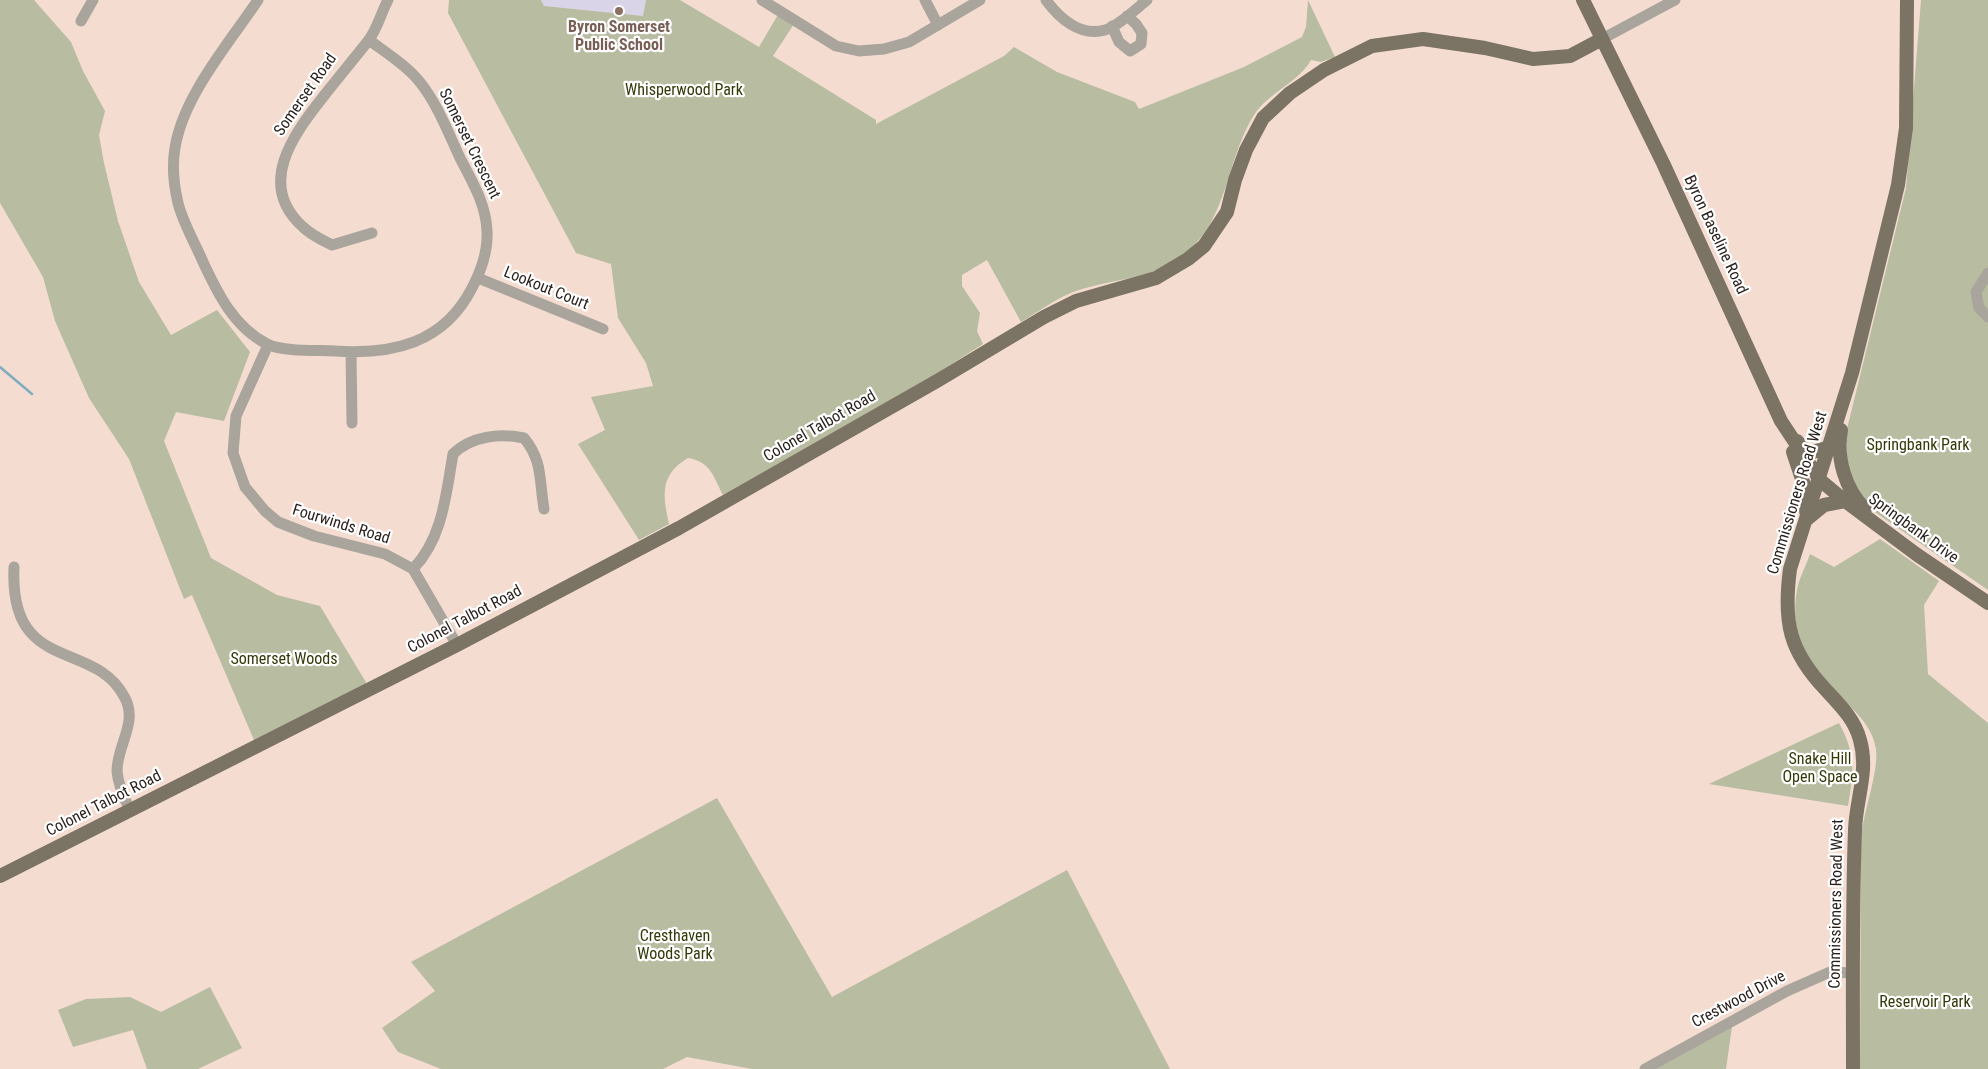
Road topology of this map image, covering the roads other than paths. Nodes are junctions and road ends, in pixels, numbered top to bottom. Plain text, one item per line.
1 (93, 0) edge
2 (258, 0) edge
3 (388, 0) edge
4 (762, 0) edge
5 (925, 0) edge
6 (980, 0) edge
7 (1046, 0) edge
8 (1147, 0) edge
9 (1584, 0) edge
10 (1675, 0) edge
11 (1907, 0) edge
12 (1127, 16) junction
13 (81, 20) dead end
14 (938, 25) junction
15 (1112, 26) junction
16 (1602, 39) junction
17 (369, 40) junction
18 (372, 234) dead end
19 (1988, 273) edge
20 (478, 278) junction
21 (1988, 317) edge
22 (603, 329) dead end
23 (268, 345) junction
24 (351, 352) junction
25 (1849, 383) junction
26 (1781, 421) junction
27 (352, 423) dead end
28 (1830, 447) junction
29 (1820, 480) junction
30 (1845, 501) junction
31 (544, 509) dead end
32 (1807, 519) junction
33 (1890, 533) junction
34 (14, 568) dead end
35 (413, 569) junction
36 (1988, 603) edge
37 (457, 645) junction
38 (130, 810) junction
39 (0, 876) edge
40 (1852, 972) junction
41 (1645, 1069) edge
42 (1853, 1069) edge

1 - 13 street
2 - 23 street, Somerset Crescent
3 - 17 street, Somerset Road
4 - 14 street
5 - 14 street
6 - 14 street
7 - 15 street
8 - 12 street
9 - 16 main road, Byron Baseline Road
10 - 16 street
11 - 25 main road, Commissioners Road West
12 - 15 street
12 - 15 street
16 - 26 main road, Byron Baseline Road
16 - 37 main road, Colonel Talbot Road
17 - 18 street, Somerset Road
17 - 20 street, Somerset Crescent
19 - 21 street
20 - 22 street, Lookout Court
20 - 24 street, Somerset Crescent
23 - 24 street, Somerset Crescent
23 - 35 street, Fourwinds Road
24 - 27 street
25 - 28 main road, Commissioners Road West
25 - 33 main road
26 - 28 main road
26 - 29 main road, Byron Baseline Road
26 - 32 main road
28 - 29 main road, Commissioners Road West
29 - 30 main road, Springbank Drive
29 - 32 main road, Commissioners Road West
30 - 32 main road
30 - 33 main road, Springbank Drive
31 - 35 street
32 - 40 main road, Commissioners Road West
33 - 36 main road, Springbank Drive
34 - 38 street
35 - 37 street
37 - 38 main road, Colonel Talbot Road
38 - 39 main road, Colonel Talbot Road
40 - 41 street, Crestwood Drive
40 - 42 main road, Commissioners Road West

